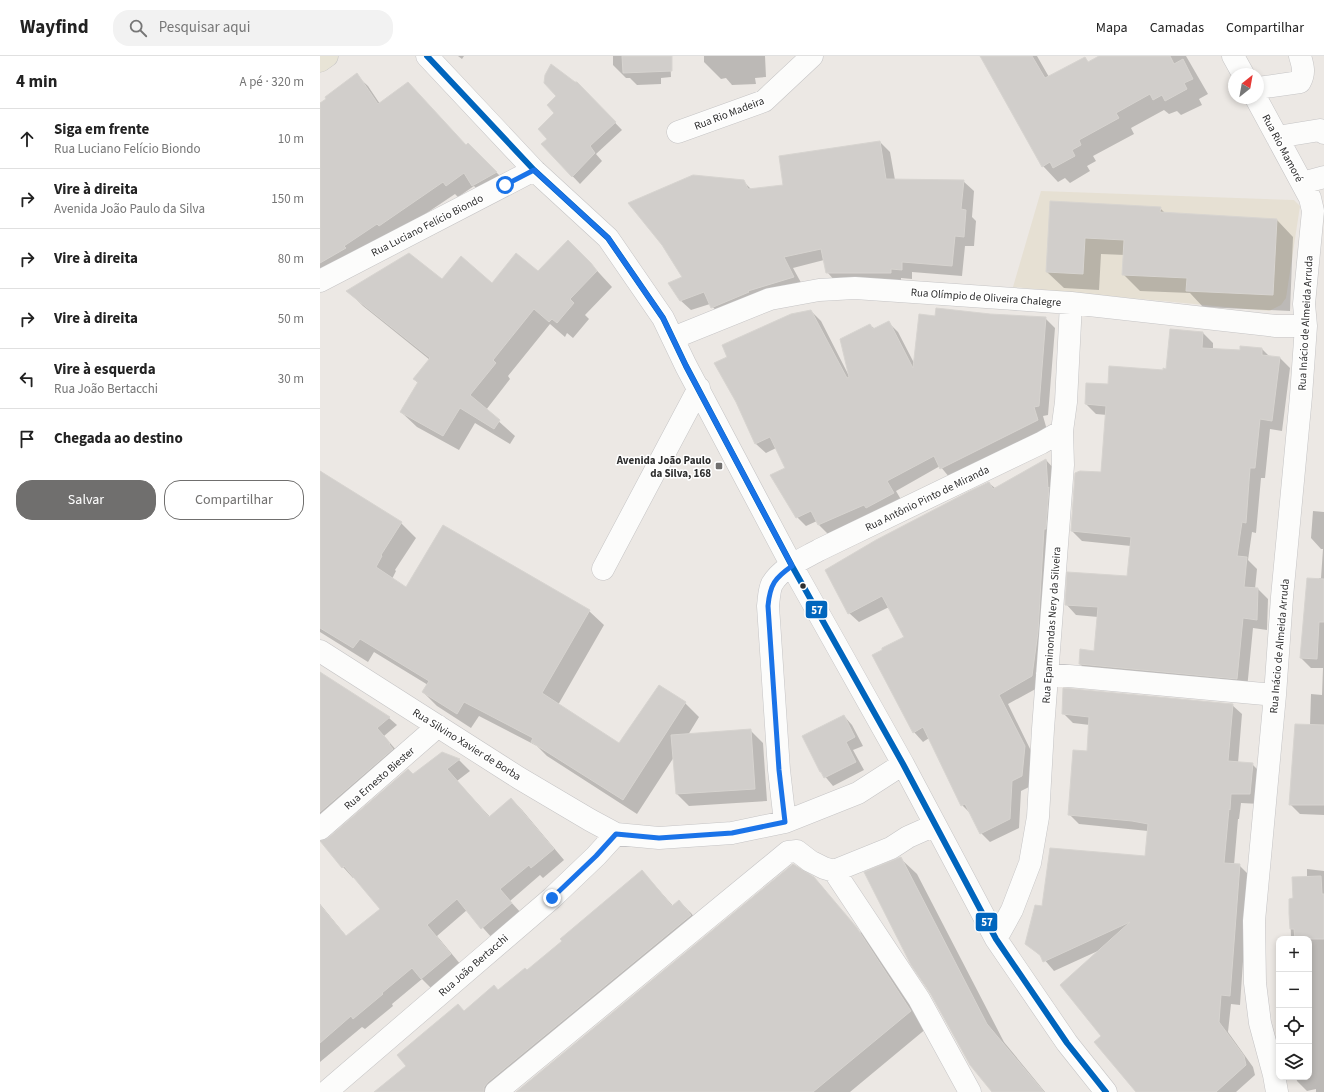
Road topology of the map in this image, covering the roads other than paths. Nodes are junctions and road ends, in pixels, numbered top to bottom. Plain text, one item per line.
1 (327, 56) edge
2 (427, 56) edge
3 (812, 56) edge
4 (1233, 56) edge
5 (1300, 56) edge
6 (320, 61) edge
7 (1240, 68) edge
8 (1264, 87) edge
9 (1259, 104) edge
10 (678, 132) dead end
11 (1324, 133) edge
12 (1277, 137) junction
13 (534, 170) junction
14 (1324, 177) edge
15 (1306, 191) junction
16 (320, 281) edge
17 (1072, 304) junction
18 (1306, 326) junction
19 (673, 338) junction
20 (699, 388) junction
21 (1062, 431) junction
22 (792, 566) junction
23 (603, 569) dead end
24 (320, 651) edge
25 (1047, 674) junction
26 (1275, 695) junction
27 (438, 726) junction
28 (903, 764) junction
29 (785, 822) junction
30 (935, 825) junction
31 (320, 829) edge
32 (616, 834) junction
33 (834, 871) junction
34 (996, 939) junction
35 (326, 1092) edge
36 (496, 1092) edge
37 (970, 1092) edge
38 (1106, 1092) edge
39 (1277, 1092) edge

1 - 6 main road
2 - 13 street
3 - 10 street, Rua Rio Madeira
4 - 7 street
5 - 8 street
9 - 12 street, Rua Rio Mamoré
11 - 12 street
12 - 15 street, Rua Rio Mamoré
13 - 16 street, Rua Luciano Felício Biondo
13 - 19 street
14 - 15 street
15 - 18 street, Rua Inácio de Almeida Arruda
17 - 18 street, Rua Olímpio de Oliveira Chalegre
17 - 19 street, Rua Olímpio de Oliveira Chalegre
17 - 21 street, Rua Epaminondas Nery da Silveira
18 - 26 street, Rua Inácio de Almeida Arruda
19 - 20 street
20 - 22 street
20 - 23 street
21 - 22 street, Rua Antônio Pinto de Miranda
21 - 25 street, Rua Epaminondas Nery da Silveira
22 - 28 street
22 - 29 street, Rua Antônio Pinto de Miranda
24 - 27 street, Rua Silvino Xavier de Borba
25 - 26 street
25 - 34 street, Rua Epaminondas Nery da Silveira
26 - 39 street, Rua Inácio de Almeida Arruda
27 - 31 street, Rua Ernesto Biester
27 - 32 street, Rua Silvino Xavier de Borba
28 - 29 street
28 - 30 street
29 - 32 street
30 - 33 street
30 - 34 street
32 - 35 street, Rua João Bertacchi
33 - 36 street
33 - 37 street
34 - 38 street

